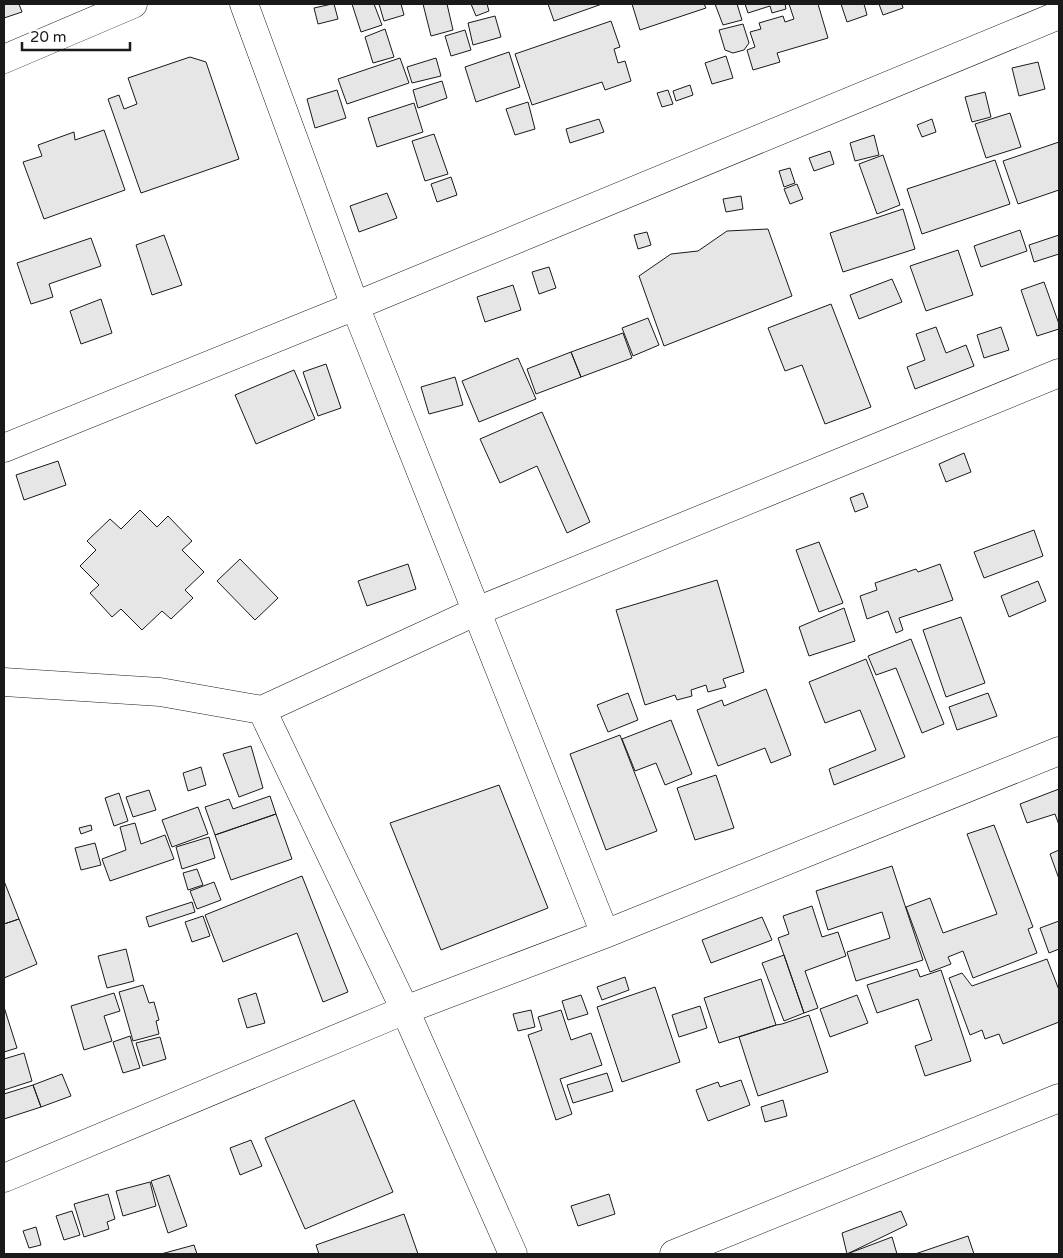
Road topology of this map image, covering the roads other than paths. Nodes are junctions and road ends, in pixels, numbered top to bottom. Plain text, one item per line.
1 (133, 4) edge
2 (244, 4) edge
3 (1059, 14) edge
4 (4, 58) edge
5 (355, 306) junction
6 (1059, 373) edge
7 (4, 448) edge
8 (477, 611) junction
9 (4, 682) edge
10 (262, 710) junction
11 (1059, 751) edge
12 (605, 934) junction
13 (405, 1010) junction
14 (1059, 1098) edge
15 (4, 1178) edge
16 (513, 1254) edge
17 (674, 1254) edge

1 - 4 street
2 - 5 street
3 - 5 street
5 - 7 street
5 - 8 street
6 - 8 street
8 - 10 street
8 - 12 street
9 - 10 street
10 - 13 street
11 - 12 street
12 - 13 street
13 - 15 street
13 - 16 street
14 - 17 street

